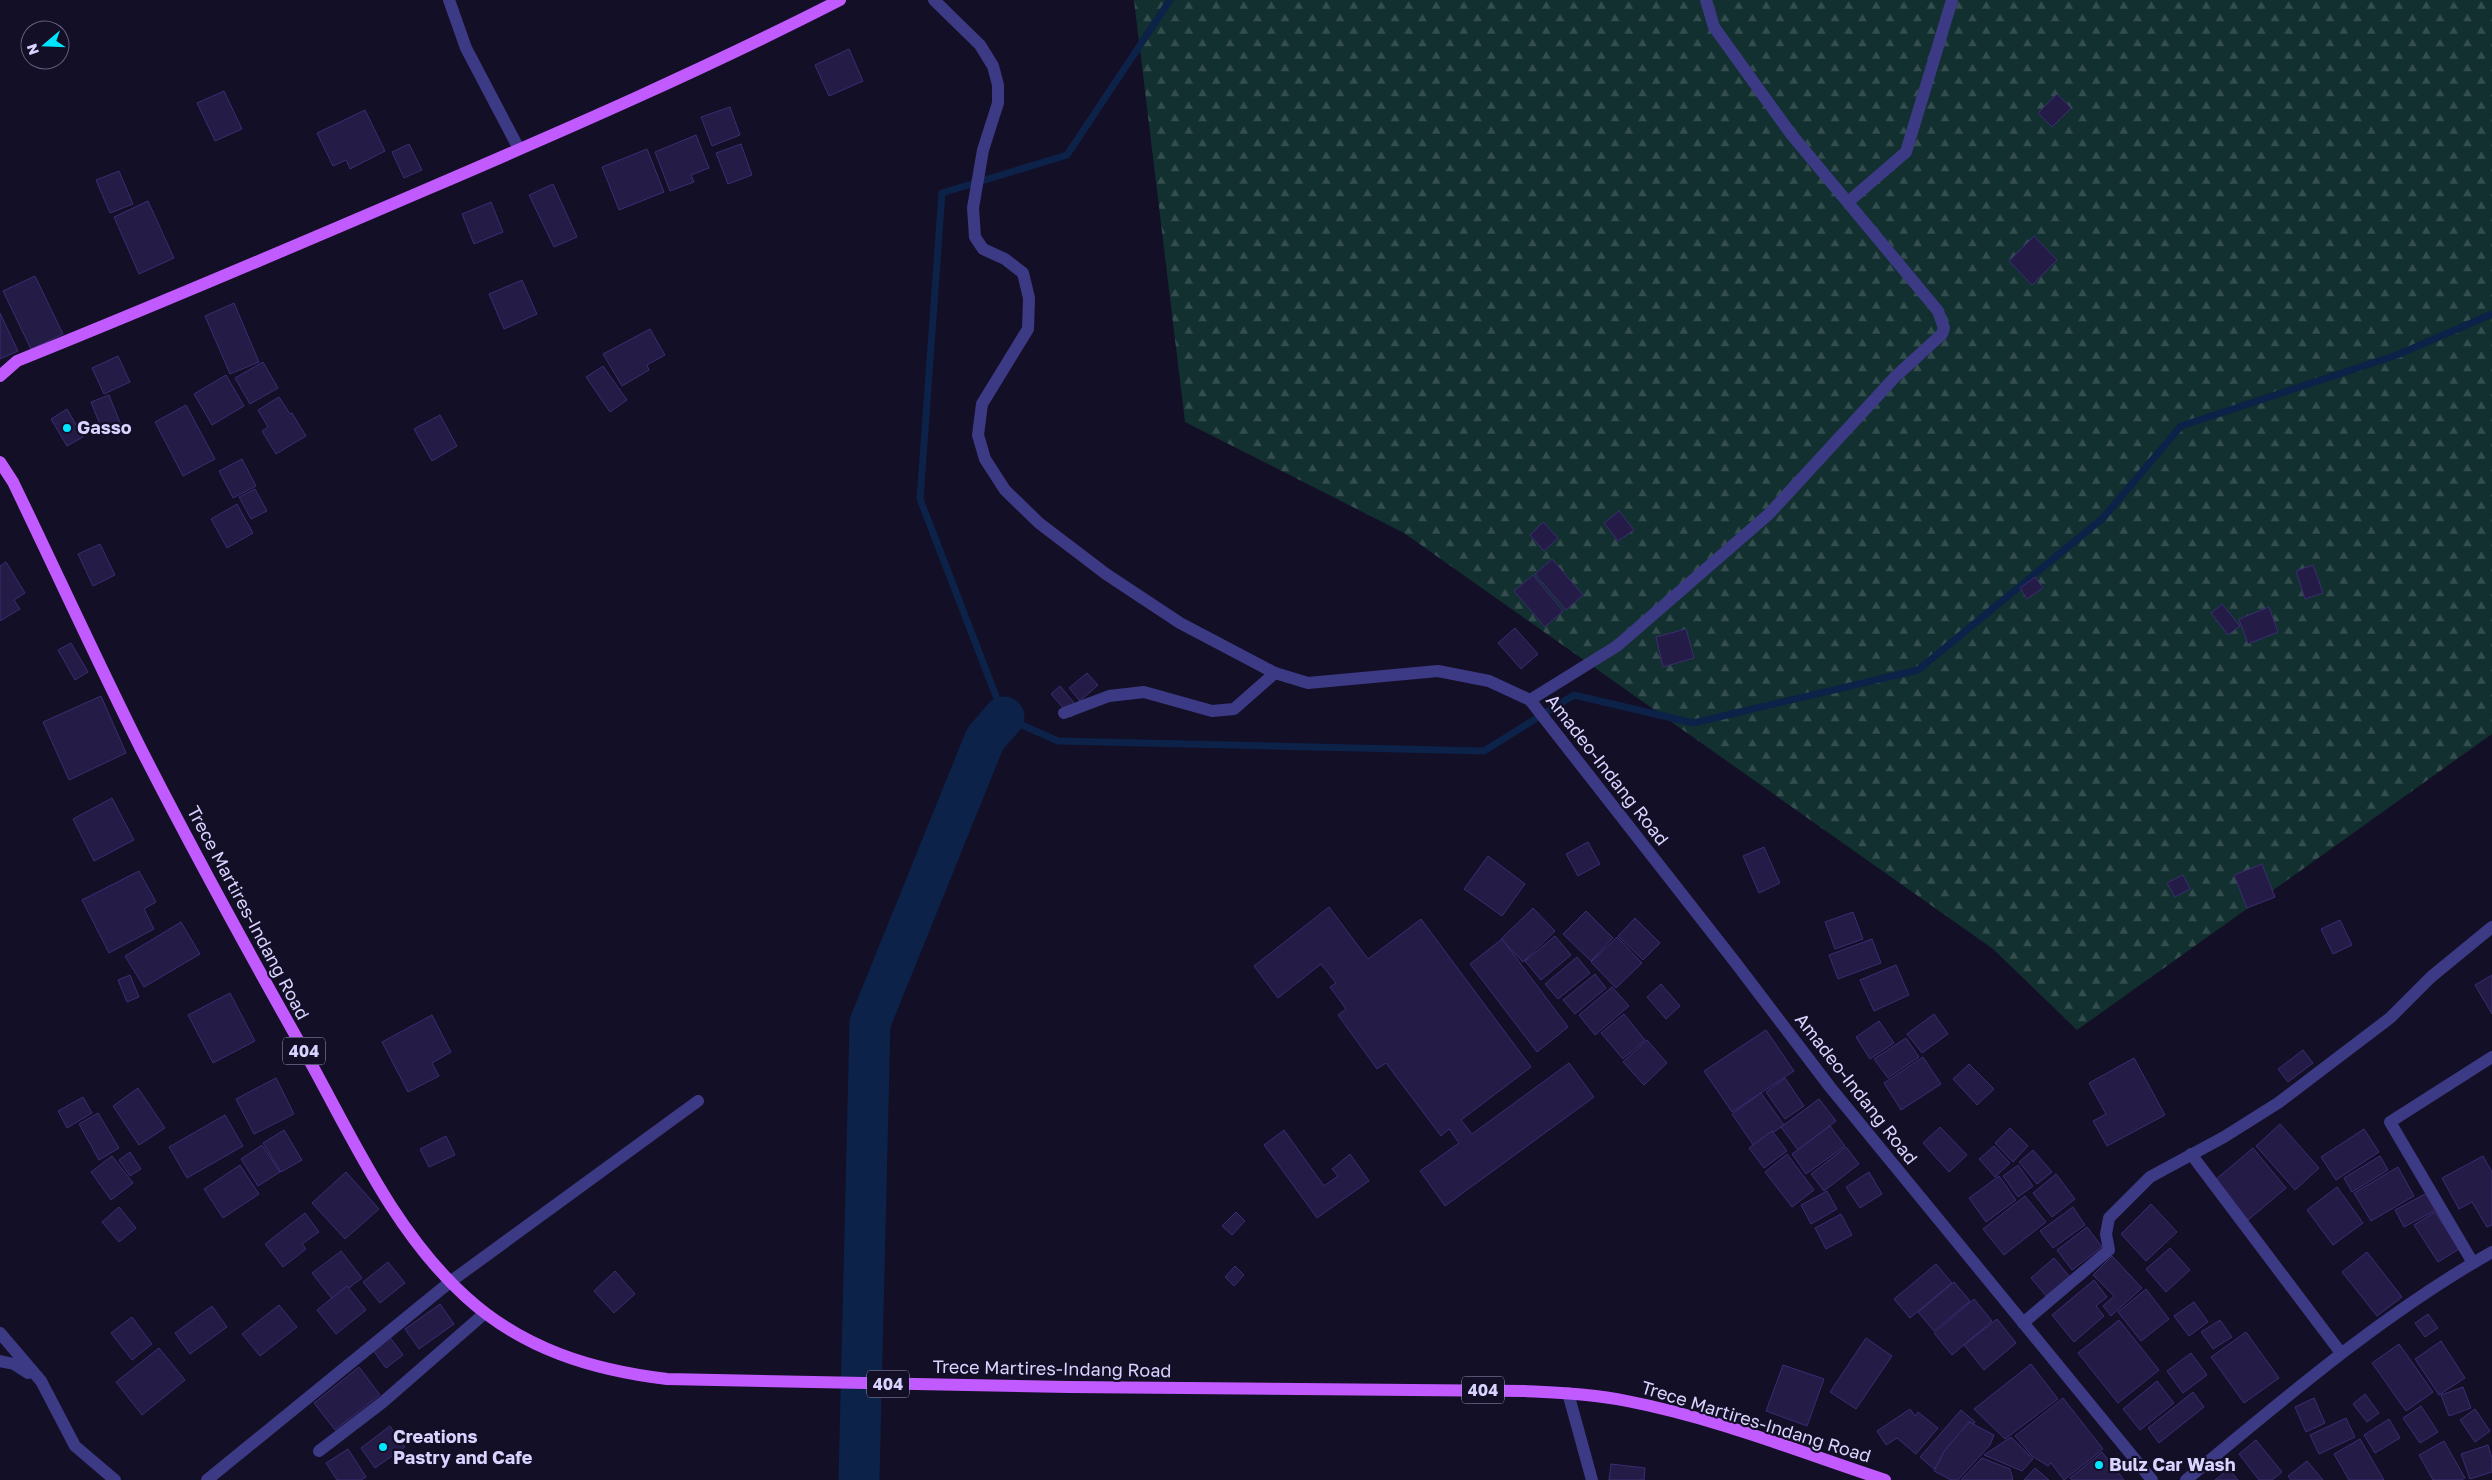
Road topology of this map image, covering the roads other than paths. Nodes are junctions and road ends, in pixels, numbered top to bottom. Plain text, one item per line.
1 (449, 0) edge
2 (840, 0) edge
3 (934, 0) edge
4 (1706, 0) edge
5 (1952, 0) edge
6 (519, 149) junction
7 (1848, 202) junction
8 (0, 376) edge
9 (0, 462) edge
10 (1274, 674) junction
11 (1533, 703) junction
12 (1064, 713) dead end
13 (2492, 927) edge
14 (2492, 1057) edge
15 (698, 1101) dead end
16 (2191, 1154) junction
17 (2492, 1252) edge
18 (2473, 1263) junction
19 (450, 1282) junction
20 (485, 1313) junction
21 (2024, 1323) junction
22 (0, 1333) edge
23 (2341, 1353) junction
24 (0, 1361) edge
25 (41, 1381) junction
26 (1568, 1393) junction
27 (319, 1451) dead end
28 (115, 1480) edge
29 (207, 1480) edge
30 (1592, 1480) edge
31 (1884, 1480) edge
32 (2152, 1480) edge
33 (2186, 1480) edge

1 - 6 street
2 - 6 main road
3 - 10 street, Amadeo-Indang Road
4 - 7 street
5 - 7 street
6 - 8 main road
7 - 11 street
9 - 19 main road, Trece Martires-Indang Road / 404
10 - 11 street, Amadeo-Indang Road
10 - 12 street
11 - 21 street, Amadeo-Indang Road
13 - 16 street
14 - 18 street
15 - 19 street
16 - 21 street
16 - 23 street
17 - 18 street
18 - 23 street
19 - 20 main road, Trece Martires-Indang Road / 404
19 - 29 street
20 - 26 main road, Trece Martires-Indang Road / 404
20 - 27 street
21 - 32 street, Amadeo-Indang Road
22 - 25 street
23 - 33 street
24 - 25 street
25 - 28 street
26 - 30 street
26 - 31 main road, Trece Martires-Indang Road / 404

